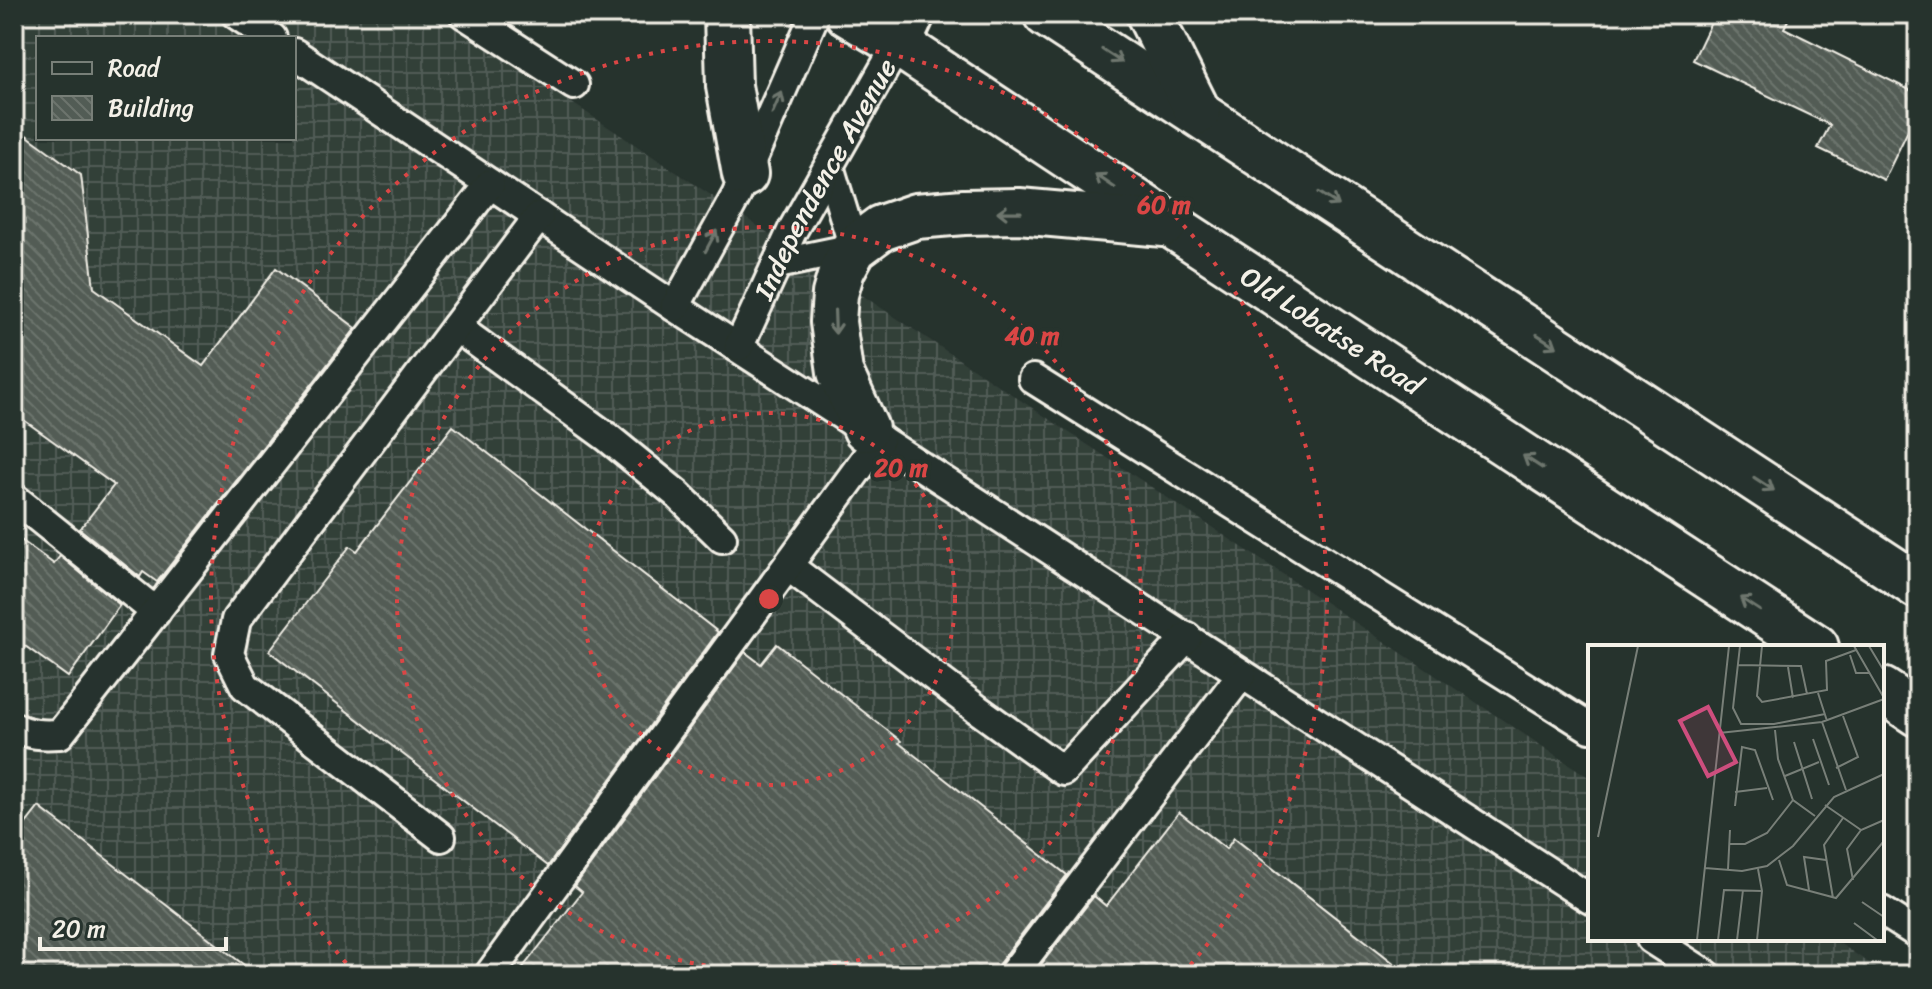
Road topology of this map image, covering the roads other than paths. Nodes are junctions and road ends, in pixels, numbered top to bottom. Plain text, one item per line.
1 (236, 14) edge
2 (464, 14) edge
3 (727, 14) edge
4 (815, 14) edge
5 (848, 14) edge
6 (1046, 14) edge
7 (1149, 14) edge
8 (905, 29) edge
9 (269, 36) edge
10 (296, 54) edge
11 (574, 85) dead end
12 (1199, 113) junction
13 (829, 166) junction
14 (745, 174) junction
15 (490, 184) junction
16 (539, 216) junction
17 (1171, 225) junction
18 (854, 248) junction
19 (777, 264) junction
20 (675, 307) junction
21 (456, 327) junction
22 (739, 346) junction
23 (1033, 379) dead end
24 (873, 434) junction
25 (14, 498) edge
26 (722, 538) dead end
27 (788, 566) junction
28 (1918, 586) edge
29 (156, 612) junction
30 (1187, 637) junction
31 (1813, 645) edge
32 (1242, 674) junction
33 (1884, 691) edge
34 (1918, 714) edge
35 (14, 727) edge
36 (1588, 727) edge
37 (441, 837) dead end
38 (1588, 898) edge
39 (1884, 912) edge
40 (1918, 934) edge
41 (1654, 941) edge
42 (489, 975) edge
43 (1012, 975) edge
44 (1707, 975) edge

1 - 9 lane
2 - 11 lane
3 - 14 main road
14 -> 4 lane
5 - 8 main road, Old Lobatse Road
6 -> 12 main road
7 - 12 main road
8 - 13 lane, Independence Avenue
17 -> 8 main road, Old Lobatse Road
10 - 15 lane
12 -> 28 main road
13 - 18 lane
13 - 19 lane, Independence Avenue
20 -> 14 lane
15 - 16 lane
15 - 29 lane
16 - 20 lane
16 - 21 lane
17 -> 18 main road
31 -> 17 main road, Old Lobatse Road
18 - 19 lane
18 -> 24 main road
19 - 22 lane, Independence Avenue
20 - 22 lane
21 - 26 lane
21 - 37 lane
22 - 24 lane
23 - 36 lane
24 - 27 lane
24 - 30 lane
25 - 29 lane
27 - 30 lane
27 - 42 lane
29 - 35 lane
30 - 32 lane
32 - 38 lane
32 - 43 lane
33 - 34 main road
39 - 40 lane
41 - 44 lane

